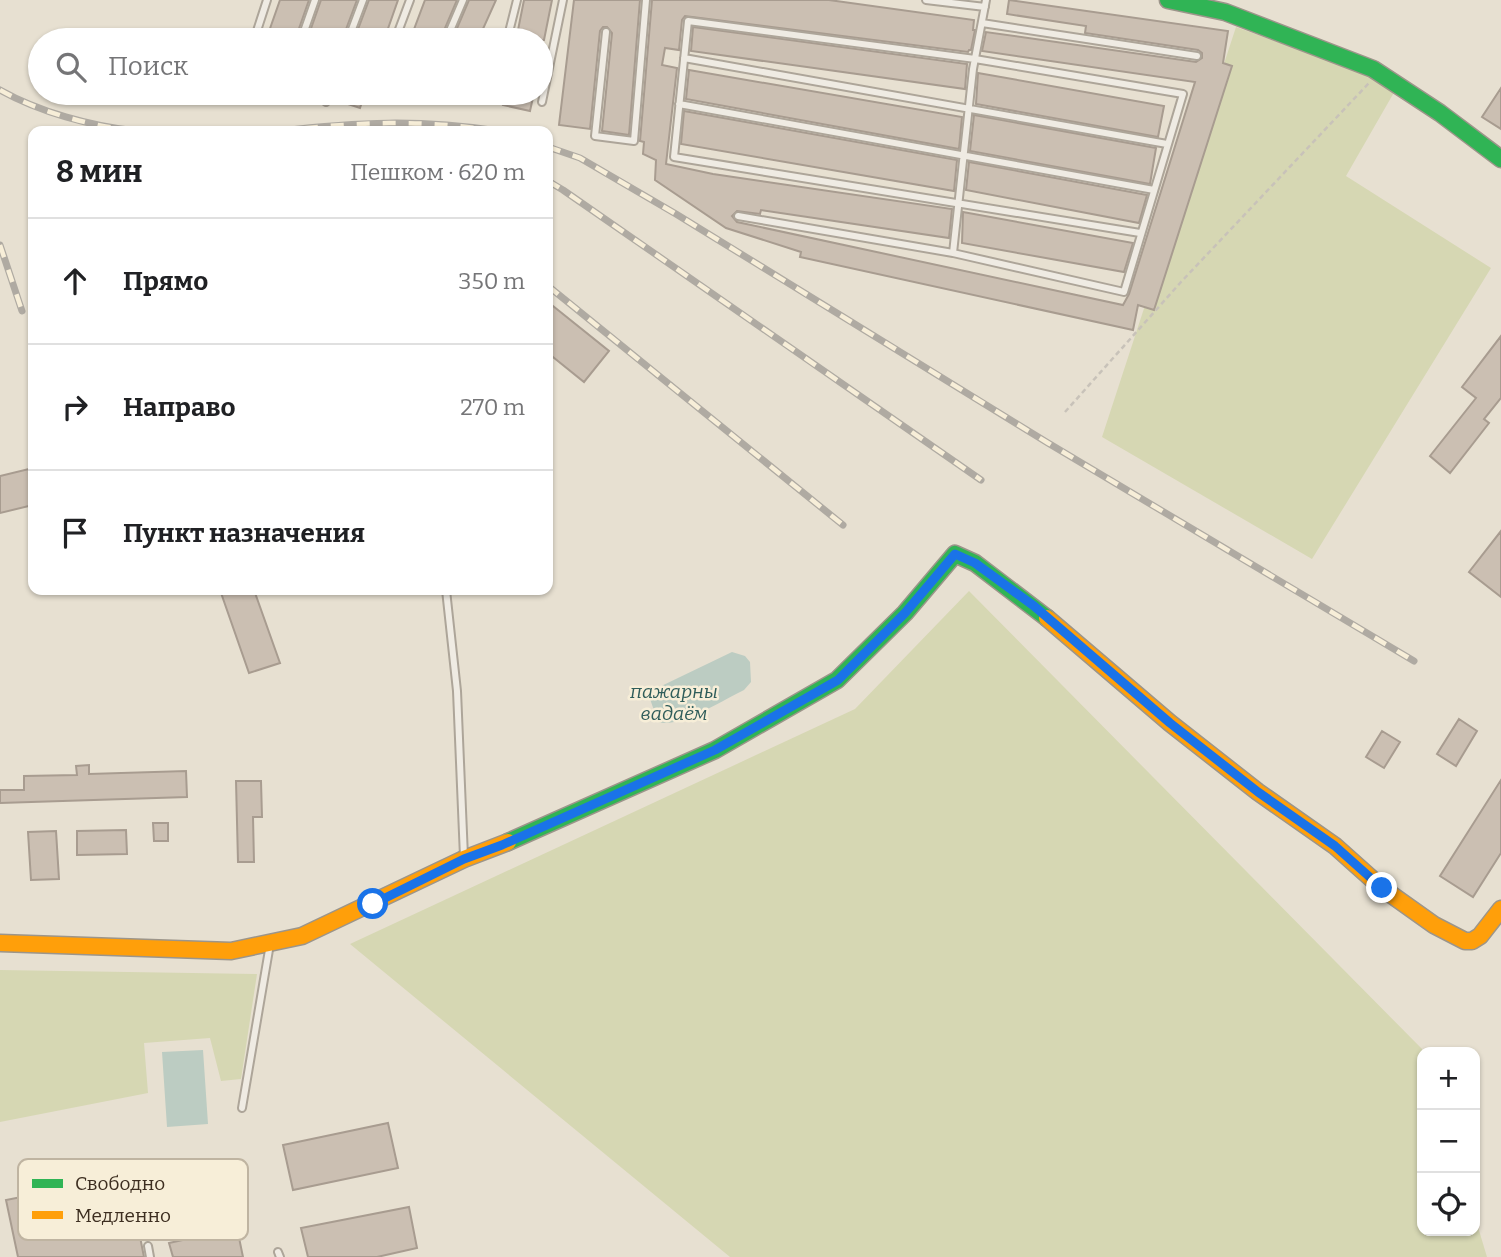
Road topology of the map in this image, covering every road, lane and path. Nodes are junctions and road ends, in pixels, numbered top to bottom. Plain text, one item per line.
1 (267, 0) edge
2 (315, 0) edge
3 (363, 0) edge
4 (410, 0) edge
5 (463, 0) edge
6 (517, 0) edge
7 (563, 0) edge
8 (646, 0) edge
9 (926, 0) edge
10 (1168, 0) edge
11 (986, 3) edge
12 (1228, 6) edge
13 (982, 23) junction
14 (258, 28) edge
15 (305, 28) edge
16 (352, 28) edge
17 (400, 28) edge
18 (451, 28) edge
19 (510, 28) edge
20 (606, 32) dead end
21 (553, 49) edge
22 (1197, 56) dead end
23 (684, 58) junction
24 (975, 60) junction
25 (1379, 73) junction
26 (680, 104) junction
27 (970, 109) junction
28 (1167, 144) junction
29 (965, 154) junction
30 (1501, 159) edge
31 (1154, 190) junction
32 (959, 202) junction
33 (738, 216) dead end
34 (1140, 233) junction
35 (953, 253) junction
36 (1065, 412) dead end
37 (447, 595) edge
38 (464, 859) junction
39 (1501, 909) edge
40 (0, 943) edge
41 (270, 943) junction
42 (242, 1108) dead end
43 (148, 1246) dead end
44 (150, 1257) edge

1 - 14 lane
2 - 15 lane
3 - 16 lane
4 - 17 lane
5 - 18 lane
6 - 19 lane
7 - 21 lane
8 - 20 lane
9 - 11 lane
10 - 12 street
11 - 13 lane
12 - 25 street
13 - 22 lane
13 - 24 lane
23 - 24 lane
23 - 26 lane
23 - 27 lane
24 - 27 lane
24 - 28 lane
25 - 30 street
25 - 36 path
26 - 29 lane
26 - 32 lane
27 - 28 lane
27 - 29 lane
28 - 31 lane
29 - 31 lane
29 - 32 lane
31 - 34 lane
32 - 34 lane
32 - 35 lane
33 - 35 lane
34 - 35 lane
37 - 38 lane
38 - 39 street
38 - 41 street
40 - 41 street
41 - 42 lane
43 - 44 lane

